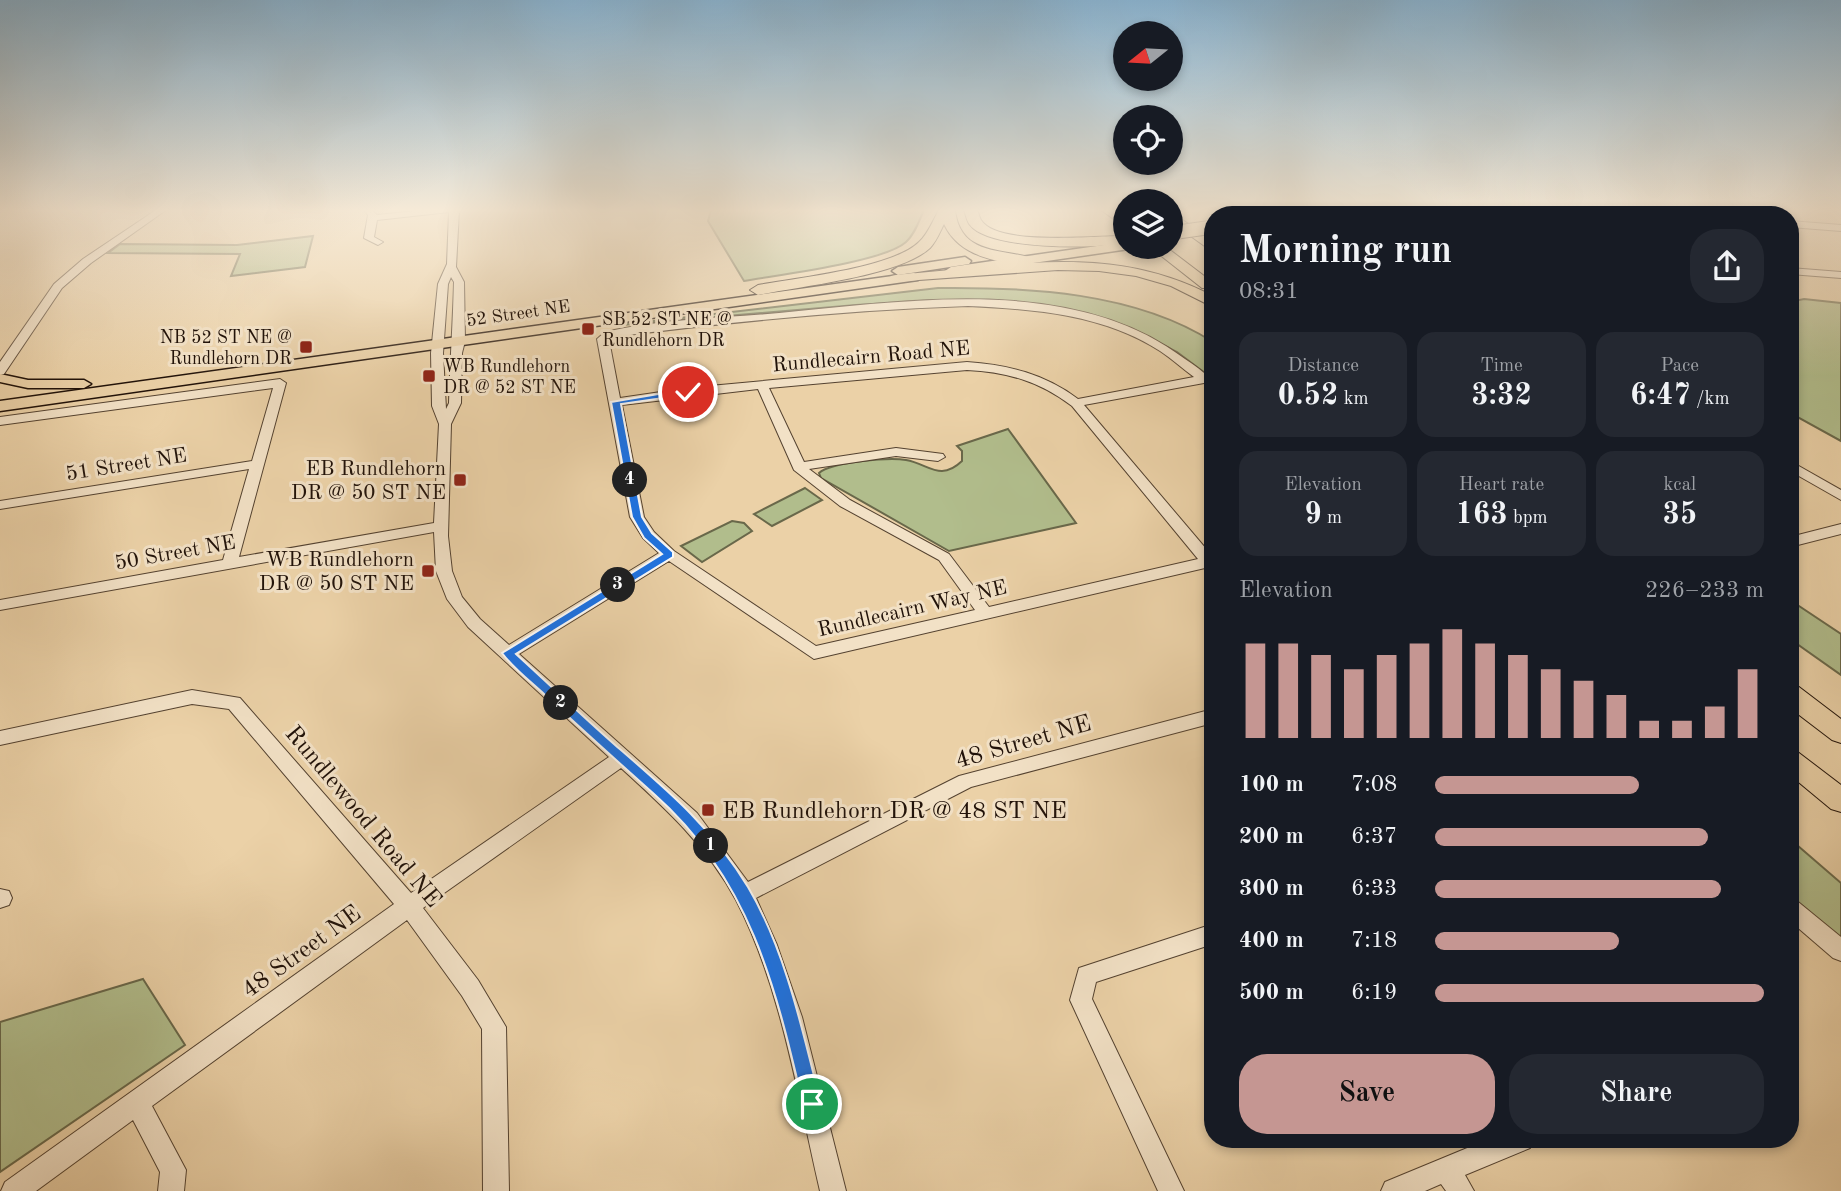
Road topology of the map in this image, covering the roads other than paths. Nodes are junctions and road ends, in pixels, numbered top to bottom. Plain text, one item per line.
1 (82, 266) edge
2 (882, 266) edge
3 (937, 266) edge
4 (990, 266) edge
5 (1183, 266) edge
6 (1188, 266) edge
7 (451, 268) joint
8 (1799, 272) edge
9 (1841, 275) edge
10 (896, 279) junction
11 (1204, 279) edge
12 (1204, 281) edge
13 (758, 290) junction
14 (1204, 298) edge
15 (459, 337) junction
16 (438, 340) junction
17 (0, 371) edge
18 (0, 378) edge
19 (85, 384) junction
20 (762, 385) junction
21 (0, 396) edge
22 (616, 402) junction
23 (1076, 403) junction
24 (0, 406) edge
25 (0, 421) edge
26 (445, 424) junction
27 (938, 457) dead end
28 (258, 464) junction
29 (799, 467) junction
30 (1799, 470) edge
31 (1841, 496) edge
32 (0, 505) edge
33 (441, 526) junction
34 (1841, 529) edge
35 (1799, 540) edge
36 (669, 554) junction
37 (1204, 557) edge
38 (230, 563) junction
39 (1204, 565) edge
40 (2, 608) edge
41 (985, 613) junction
42 (508, 653) junction
43 (1799, 700) edge
44 (1204, 718) edge
45 (1841, 733) edge
46 (0, 738) edge
47 (621, 758) junction
48 (1799, 767) edge
49 (1841, 801) edge
50 (744, 894) junction
51 (409, 906) junction
52 (1799, 916) edge
53 (1204, 937) edge
54 (1841, 951) edge
55 (137, 1101) junction
56 (1506, 1148) edge
57 (1454, 1180) edge
58 (14, 1191) edge
59 (172, 1191) edge
60 (496, 1191) edge
61 (833, 1191) edge
62 (1171, 1191) edge
63 (1394, 1191) edge

1 - 17 street
2 - 13 highway
3 - 13 main road, 52 Street NE
4 - 10 main road, 52 Street NE
5 - 12 highway
6 - 11 highway
7 - 15 street
7 - 16 street
8 - 9 street
10 - 14 highway
10 - 15 main road, 52 Street NE
13 - 15 main road, 52 Street NE
15 - 16 main road, 52 Street NE
15 - 26 street
16 - 19 main road, 52 Street NE
16 - 24 main road, 52 Street NE
16 - 26 street
18 - 19 main road
19 - 21 main road, 52 Street NE
20 - 22 street, Rundlecairn Road NE
20 - 23 street, Rundlecairn Road NE
20 - 29 street
22 - 23 street, Rundlecairn Way NE
22 - 36 street, Rundlecairn Way NE
23 - 37 street, Rundlecairn Road NE
25 - 28 street
26 - 33 street
27 - 29 street
28 - 32 street, 51 Street NE
28 - 38 street
29 - 41 street
30 - 31 street
33 - 38 street, 50 Street NE
33 - 42 street
34 - 35 street
36 - 41 street, Rundlecairn Way NE
36 - 42 street
38 - 40 street, 50 Street NE
39 - 41 street, Rundlecairn Way NE
42 - 47 street
43 - 45 highway
44 - 50 street, 48 Street NE
46 - 51 street, Rundlewood Road NE
47 - 50 street
47 - 51 street, 48 Street NE
48 - 49 highway
50 - 61 street
51 - 55 street, 48 Street NE
51 - 60 street, Rundlewood Road NE
52 - 54 street
53 - 62 street
55 - 58 street, 48 Street NE
55 - 59 street
56 - 57 street
57 - 63 street

